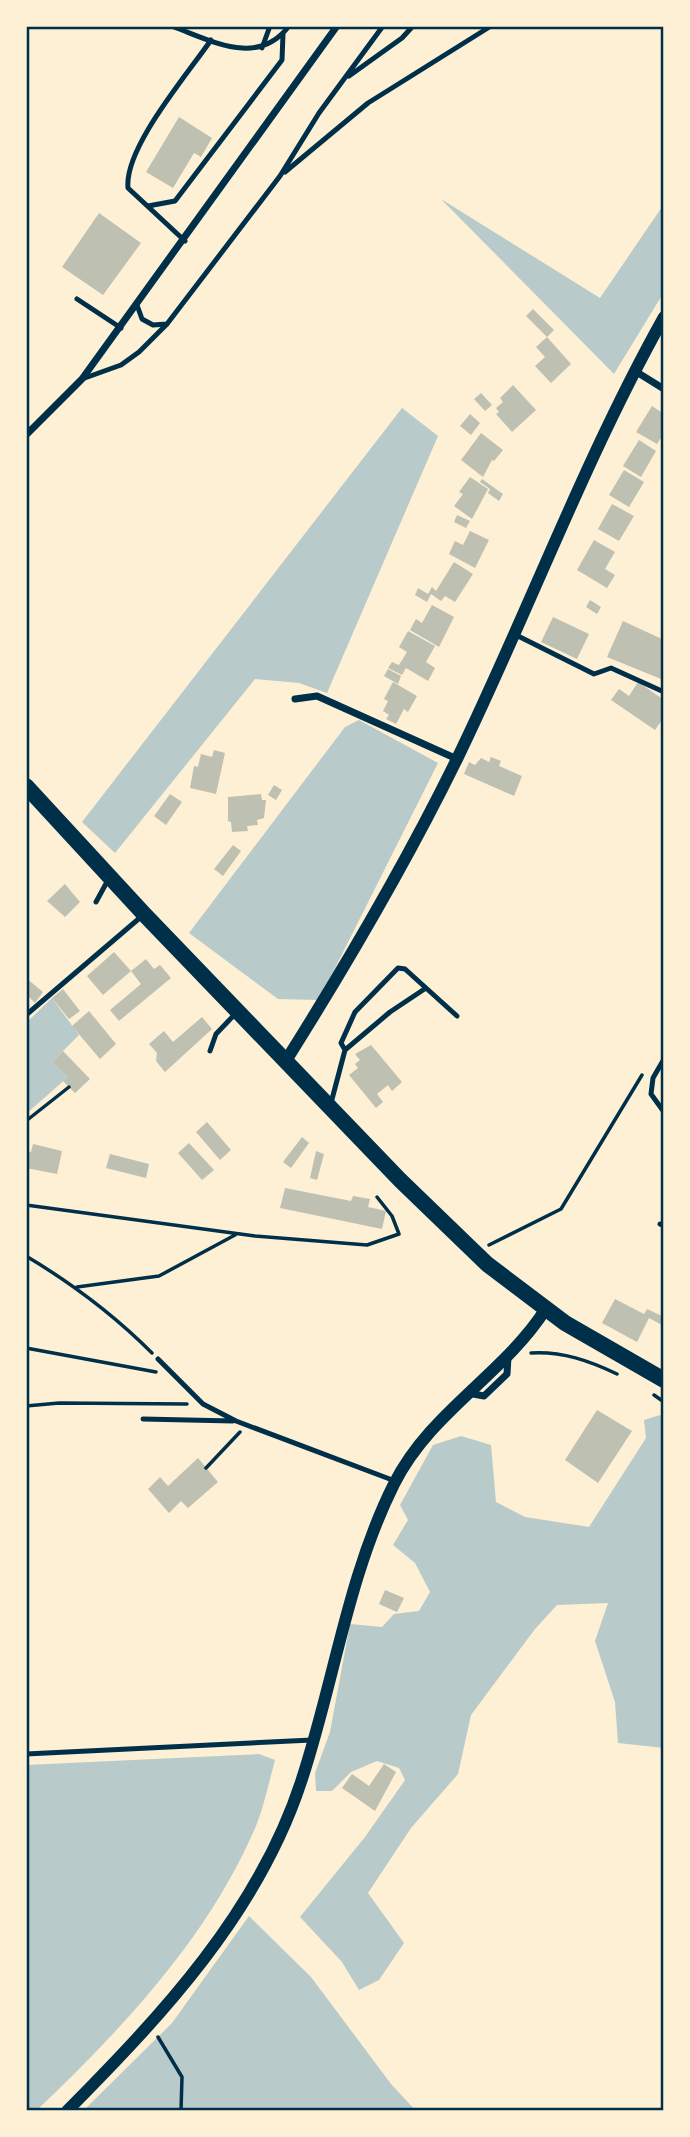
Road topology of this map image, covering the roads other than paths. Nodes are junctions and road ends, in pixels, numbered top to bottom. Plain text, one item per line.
1 (171, 26) edge
2 (270, 26) edge
3 (289, 26) edge
4 (337, 26) edge
5 (383, 26) edge
6 (413, 26) edge
7 (491, 26) edge
8 (283, 34) junction
9 (211, 40) junction
10 (262, 48) junction
11 (343, 80) junction
12 (280, 176) junction
13 (148, 206) junction
14 (185, 241) junction
15 (77, 299) dead end
16 (137, 305) junction
17 (664, 317) edge
18 (167, 324) junction
19 (121, 328) junction
20 (634, 370) junction
21 (82, 379) junction
22 (664, 389) edge
23 (26, 435) edge
24 (513, 634) junction
25 (664, 692) edge
26 (295, 699) dead end
27 (457, 760) junction
28 (26, 786) edge
29 (109, 877) junction
30 (96, 902) dead end
31 (144, 914) junction
32 (426, 988) junction
33 (239, 1010) junction
34 (26, 1015) edge
35 (457, 1016) dead end
36 (345, 1050) junction
37 (210, 1051) dead end
38 (287, 1059) junction
39 (664, 1059) edge
40 (330, 1106) junction
41 (664, 1112) edge
42 (545, 1310) junction
43 (158, 1359) road end
44 (664, 1380) edge
45 (143, 1419) dead end
46 (236, 1422) junction
47 (395, 1481) junction
48 (315, 1740) junction
49 (26, 1754) edge
50 (67, 2111) edge

1 - 9 lane
2 - 10 lane
3 - 8 lane
4 - 14 street
5 - 11 lane
6 - 11 lane
7 - 12 lane
8 - 10 lane
8 - 13 lane
9 - 10 lane
9 - 13 lane
11 - 12 lane
12 - 18 lane
13 - 14 lane
14 - 16 street
15 - 19 lane
16 - 18 lane
16 - 19 street
17 - 20 street
18 - 21 lane
19 - 21 street
20 - 22 street
20 - 24 street
21 - 23 street
24 - 25 lane
24 - 27 street
26 - 27 street
27 - 38 street
28 - 29 highway
29 - 30 lane
29 - 31 highway
31 - 33 highway
31 - 34 lane
32 - 35 lane
32 - 36 lane
32 - 36 lane
33 - 37 lane
33 - 38 highway
36 - 40 lane
38 - 40 highway
39 - 41 lane
40 - 42 highway
42 - 44 highway
42 - 47 street
43 - 46 lane
45 - 46 lane
46 - 47 lane
47 - 48 street
48 - 49 lane
48 - 50 street

